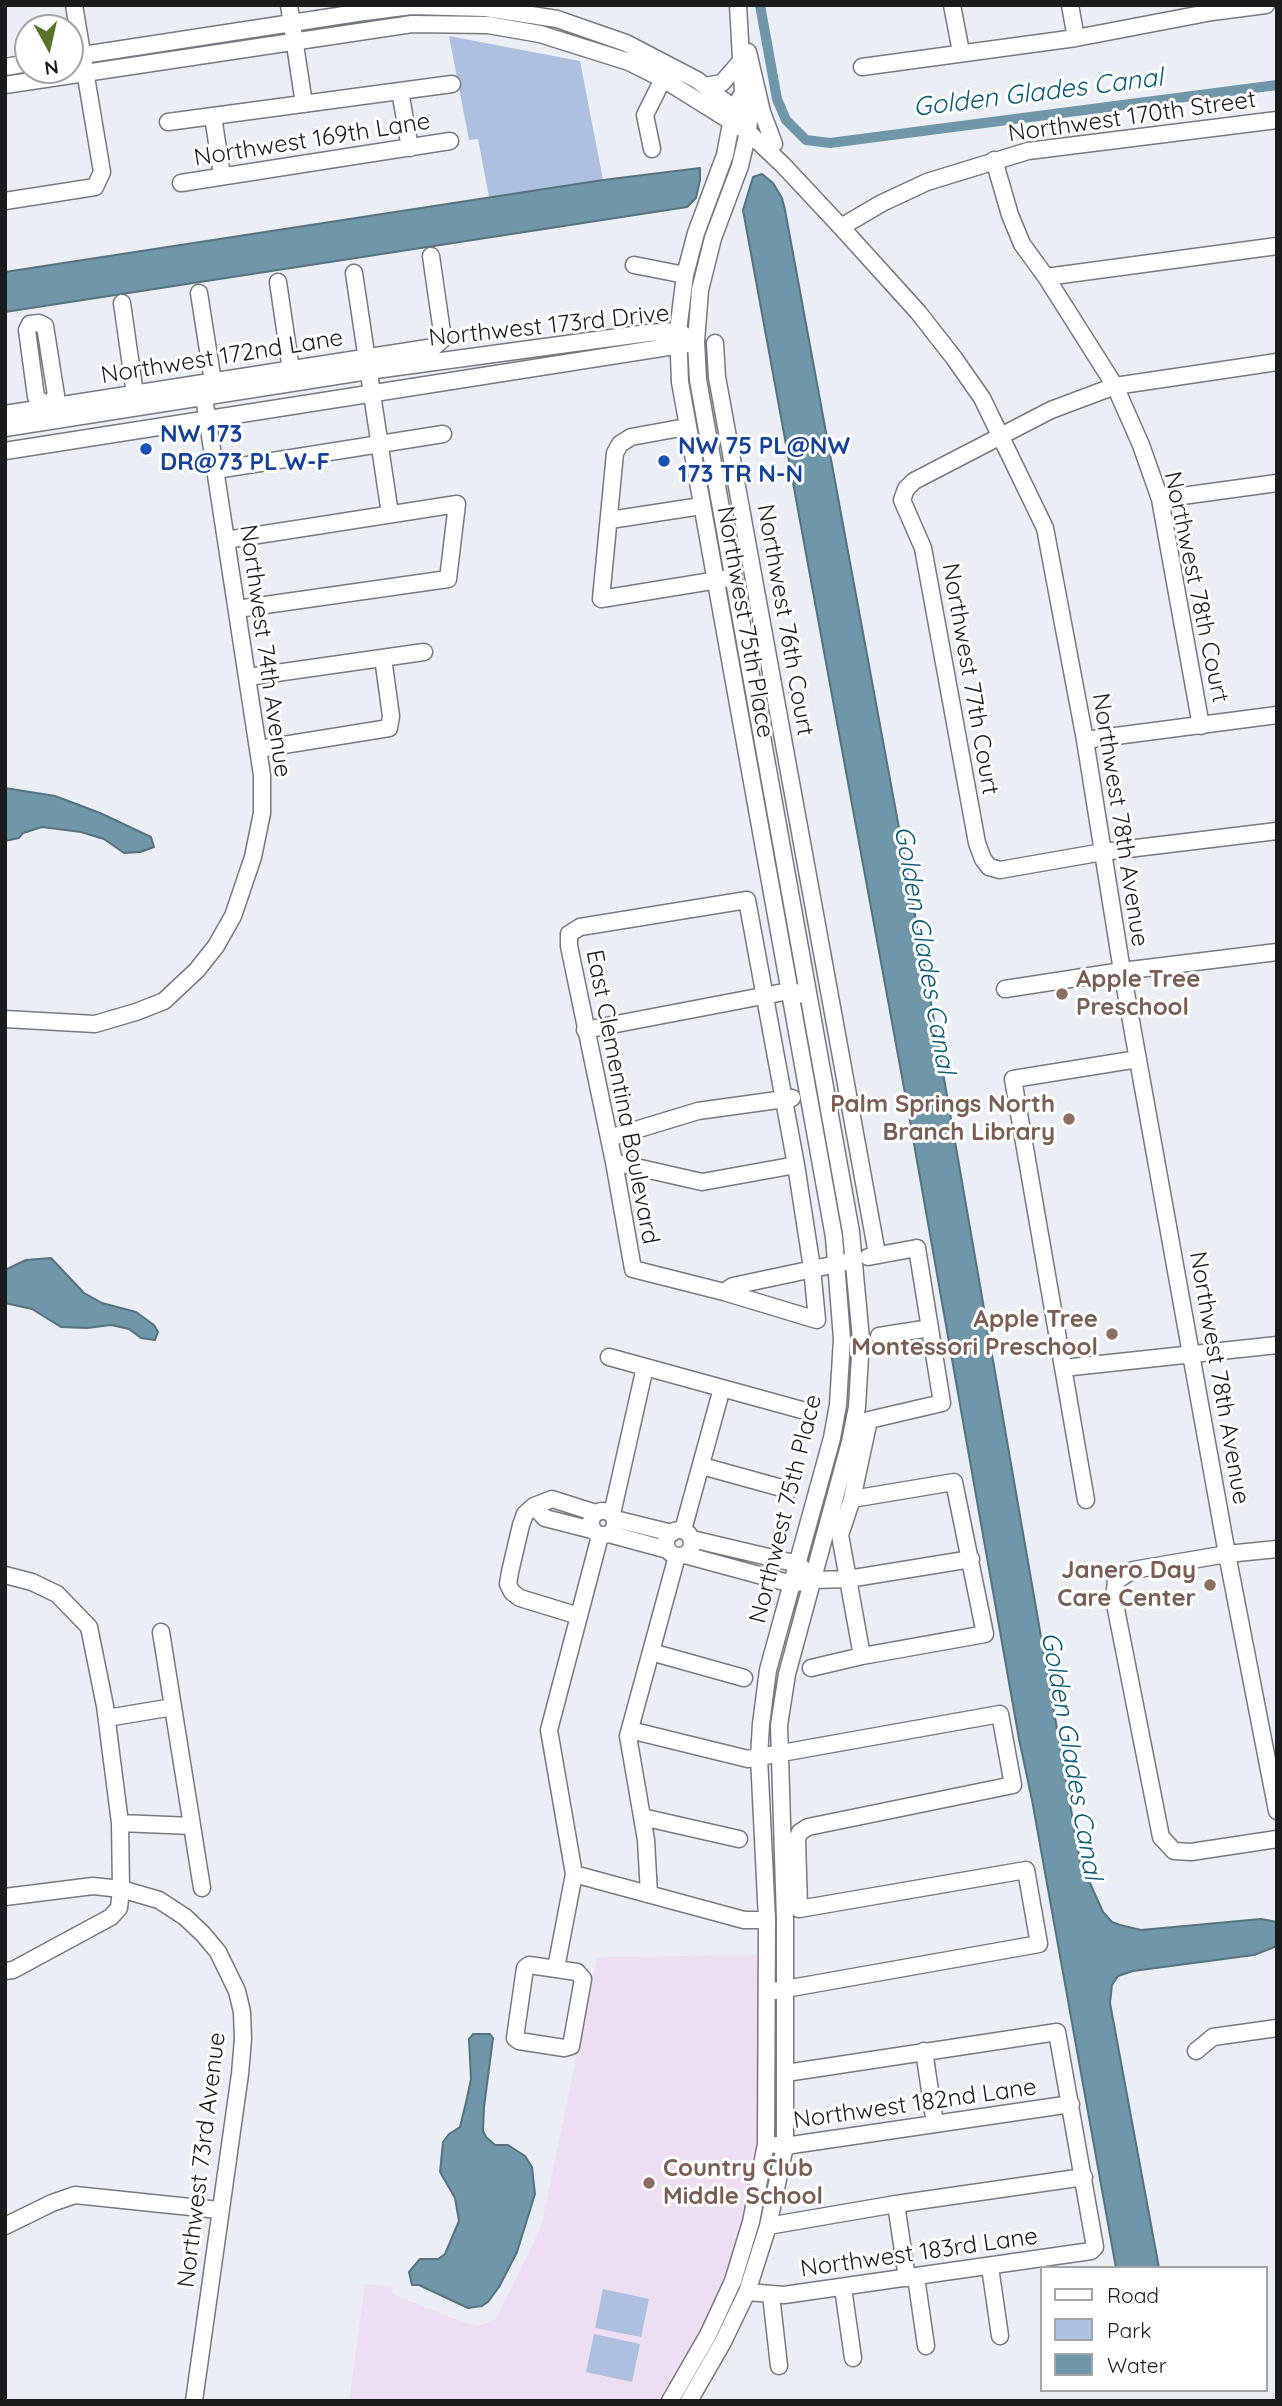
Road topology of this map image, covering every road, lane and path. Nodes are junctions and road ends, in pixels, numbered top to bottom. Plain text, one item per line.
1 (289, 5) edge
2 (738, 5) edge
3 (952, 5) edge
4 (1070, 5) edge
5 (1266, 5) edge
6 (1211, 9) edge
7 (292, 23) junction
8 (1076, 38) junction
9 (294, 40) junction
10 (961, 52) junction
11 (84, 55) edge
12 (742, 60) junction
13 (862, 67) dead end
14 (84, 68) edge
15 (86, 72) junction
16 (663, 79) junction
17 (452, 84) dead end
18 (5, 85) edge
19 (705, 86) junction
20 (400, 91) junction
21 (304, 104) junction
22 (713, 108) junction
23 (213, 116) junction
24 (741, 120) junction
25 (1277, 120) edge
26 (168, 122) dead end
27 (450, 141) dead end
28 (410, 148) junction
29 (652, 149) dead end
30 (724, 155) junction
31 (776, 155) junction
32 (995, 160) junction
33 (740, 166) junction
34 (222, 176) junction
35 (181, 183) dead end
36 (5, 201) edge
37 (841, 227) junction
38 (1277, 247) edge
39 (430, 257) dead end
40 (634, 265) dead end
41 (354, 273) dead end
42 (685, 275) junction
43 (1046, 277) junction
44 (278, 282) dead end
45 (199, 293) dead end
46 (122, 303) dead end
47 (678, 339) junction
48 (696, 341) junction
49 (716, 343) dead end
50 (1277, 362) edge
51 (367, 365) junction
52 (291, 370) junction
53 (718, 377) junction
54 (698, 380) junction
55 (213, 382) junction
56 (1115, 386) junction
57 (135, 394) junction
58 (371, 394) junction
59 (204, 397) junction
60 (5, 414) edge
61 (50, 414) junction
62 (207, 419) junction
63 (686, 427) junction
64 (5, 428) edge
65 (443, 434) dead end
66 (1001, 434) junction
67 (54, 444) junction
68 (380, 444) junction
69 (5, 451) edge
70 (216, 470) junction
71 (1277, 483) edge
72 (1160, 499) junction
73 (701, 506) junction
74 (390, 514) junction
75 (610, 520) junction
76 (226, 540) junction
77 (732, 578) junction
78 (714, 581) junction
79 (237, 609) junction
80 (424, 652) dead end
81 (383, 658) junction
82 (248, 677) junction
83 (1277, 715) edge
84 (1201, 726) junction
85 (1084, 740) junction
86 (259, 748) junction
87 (1277, 831) edge
88 (1103, 852) junction
89 (809, 871) junction
90 (786, 875) junction
91 (768, 878) junction
92 (1277, 951) edge
93 (1122, 971) junction
94 (1005, 989) dead end
95 (789, 991) junction
96 (766, 995) junction
97 (5, 1019) edge
98 (813, 1019) junction
99 (585, 1030) junction
100 (1138, 1059) junction
101 (808, 1095) junction
102 (783, 1099) junction
103 (609, 1138) junction
104 (614, 1162) junction
105 (796, 1165) junction
106 (877, 1254) junction
107 (855, 1260) junction
108 (837, 1263) junction
109 (812, 1268) junction
110 (724, 1292) junction
111 (930, 1328) junction
112 (879, 1336) dead end
113 (1277, 1345) edge
114 (1192, 1355) junction
115 (609, 1357) dead end
116 (645, 1367) junction
117 (1063, 1368) junction
118 (723, 1388) junction
119 (809, 1412) dead end
120 (702, 1466) junction
121 (789, 1490) dead end
122 (852, 1499) junction
123 (1086, 1500) dead end
124 (604, 1524) junction
125 (682, 1534) junction
126 (1277, 1549) edge
127 (677, 1553) junction
128 (1227, 1554) junction
129 (971, 1559) junction
130 (798, 1564) junction
131 (5, 1575) edge
132 (848, 1579) junction
133 (813, 1580) junction
134 (792, 1584) junction
135 (579, 1616) junction
136 (161, 1632) dead end
137 (651, 1652) junction
138 (862, 1656) junction
139 (811, 1668) dead end
140 (744, 1678) dead end
141 (173, 1707) junction
142 (107, 1718) junction
143 (630, 1730) junction
144 (779, 1754) junction
145 (759, 1757) junction
146 (1277, 1811) edge
147 (642, 1818) junction
148 (120, 1823) junction
149 (192, 1826) junction
150 (739, 1839) dead end
151 (1277, 1839) edge
152 (574, 1874) junction
153 (202, 1888) dead end
154 (121, 1889) junction
155 (649, 1894) junction
156 (5, 1898) edge
157 (767, 1920) junction
158 (556, 1968) junction
159 (5, 1971) edge
160 (765, 1991) junction
161 (784, 1992) junction
162 (1277, 2028) edge
163 (1196, 2051) dead end
164 (923, 2052) junction
165 (786, 2073) junction
166 (1071, 2104) junction
167 (935, 2124) junction
168 (766, 2144) junction
169 (785, 2146) junction
170 (1084, 2177) junction
171 (896, 2204) junction
172 (219, 2210) junction
173 (5, 2226) edge
174 (768, 2226) junction
175 (1064, 2262) edge
176 (990, 2267) junction
177 (912, 2278) junction
178 (843, 2288) junction
179 (747, 2291) junction
180 (771, 2295) junction
181 (1000, 2336) dead end
182 (926, 2346) dead end
183 (853, 2358) dead end
184 (779, 2366) dead end
185 (194, 2401) edge
186 (670, 2401) edge
187 (690, 2401) edge

1 - 7 street
2 - 12 street
2 - 31 street
3 - 10 street
4 - 8 street
5 - 6 street
6 - 8 street
7 - 9 street
7 - 11 street
7 - 19 street
8 - 10 street
9 - 15 street
9 - 16 street
9 - 21 street
10 - 13 street
12 - 19 street
12 - 24 street, Northwest 75th Place
14 - 15 street
15 - 18 street
15 - 36 street
16 - 22 street
16 - 29 street
17 - 20 street
19 - 24 street
20 - 21 street
20 - 28 street
21 - 23 street
22 - 24 street
22 - 30 street
23 - 26 street
23 - 34 street
24 - 30 street, Northwest 75th Place
24 - 31 street, Northwest 78th Avenue
24 - 33 street, Northwest 75th Place
25 - 32 street, Northwest 170th Street
27 - 28 street, Northwest 169th Lane
28 - 34 street, Northwest 169th Lane
30 - 42 street, Northwest 75th Place
31 - 33 street
31 - 37 street, Northwest 78th Avenue
32 - 37 street, Northwest 170th Street
32 - 43 street, Northwest 78th Court
33 - 48 street, Northwest 75th Place
34 - 35 street, Northwest 169th Lane
37 - 66 street, Northwest 78th Avenue
38 - 43 street
39 - 51 street, Northwest 172nd Lane
40 - 42 street
41 - 51 street
42 - 47 street, Northwest 75th Place
43 - 56 street, Northwest 78th Court
44 - 52 street
45 - 55 street
46 - 57 street
47 - 48 street, Northwest 173rd Drive
47 - 51 street, Northwest 173rd Drive
47 - 58 street, Northwest 173rd Drive
47 - 63 street, Northwest 75th Place
48 - 54 street, Northwest 75th Place
49 - 53 street, Northwest 76th Court
50 - 56 street
51 - 52 street, Northwest 172nd Lane
51 - 58 street
51 - 59 street, Northwest 173rd Drive
52 - 55 street, Northwest 172nd Lane
53 - 54 street
53 - 89 street, Northwest 76th Court
54 - 77 street, Northwest 75th Place
55 - 57 street, Northwest 172nd Lane
56 - 66 street
56 - 72 street, Northwest 78th Court
57 - 61 street, Northwest 172nd Lane
58 - 62 street, Northwest 173rd Drive
58 - 68 street
59 - 61 street, Northwest 173rd Drive
59 - 62 street, Northwest 74th Avenue
60 - 61 street, Northwest 172nd Lane
61 - 64 street, Northwest 173rd Drive
61 - 67 street
62 - 67 street, Northwest 173rd Drive
62 - 70 street, Northwest 74th Avenue
63 - 73 street, Northwest 75th Place
63 - 75 street
65 - 68 street
66 - 85 street, Northwest 78th Avenue
66 - 88 street, Northwest 77th Court
67 - 69 street, Northwest 173rd Drive
68 - 70 street
68 - 74 street
70 - 76 street, Northwest 74th Avenue
71 - 72 street
72 - 84 street, Northwest 78th Court
73 - 75 street
73 - 78 street, Northwest 75th Place
74 - 76 street
74 - 79 street
75 - 78 street
76 - 79 street, Northwest 74th Avenue
77 - 78 street
77 - 90 street, Northwest 75th Place
78 - 91 street, Northwest 75th Place
79 - 82 street, Northwest 74th Avenue
80 - 81 street
81 - 82 street
81 - 86 street
82 - 86 street, Northwest 74th Avenue
83 - 84 street
84 - 85 street
85 - 88 street, Northwest 78th Avenue
86 - 97 street, Northwest 74th Avenue
87 - 88 street
88 - 93 street, Northwest 78th Avenue
89 - 90 street
89 - 106 street, Northwest 76th Court
90 - 91 street
90 - 98 street, Northwest 75th Place
91 - 95 street, Northwest 75th Place
92 - 93 street
93 - 94 street
93 - 100 street, Northwest 78th Avenue
95 - 96 street
95 - 98 street
95 - 101 street, Northwest 75th Place
96 - 99 street
96 - 99 street, East Clementina Boulevard
96 - 102 street
98 - 107 street, Northwest 75th Place
99 - 103 street, East Clementina Boulevard
100 - 114 street, Northwest 78th Avenue
100 - 117 street
101 - 102 street
101 - 108 street, Northwest 75th Place
102 - 103 street
102 - 105 street
103 - 104 street, East Clementina Boulevard
104 - 105 street
104 - 110 street, East Clementina Boulevard
105 - 109 street
106 - 107 street
106 - 111 street
107 - 108 street
107 - 133 street, Northwest 75th Place
108 - 109 street
108 - 130 street, Northwest 75th Place
109 - 110 street
109 - 110 street
111 - 112 street
111 - 122 street
113 - 114 street
114 - 117 street
114 - 128 street, Northwest 78th Avenue
115 - 116 street
116 - 118 street
116 - 124 street
117 - 123 street
118 - 119 street
118 - 120 street
120 - 121 street
120 - 125 street
122 - 129 street
122 - 132 street
124 - 125 street
124 - 127 street
124 - 135 street
124 - 135 street
125 - 127 street
125 - 127 street
125 - 130 street
126 - 128 street
127 - 134 street
127 - 137 street
128 - 146 street, Northwest 78th Avenue
128 - 151 street
129 - 132 street
129 - 138 street
130 - 133 street
130 - 134 street, Northwest 75th Place
131 - 142 street
132 - 133 street
132 - 138 street
133 - 134 street
133 - 144 street, Northwest 75th Place
134 - 145 street, Northwest 75th Place
135 - 152 street
136 - 141 street
137 - 140 street
137 - 143 street
138 - 139 street
141 - 142 street
141 - 149 street
142 - 148 street
143 - 145 street
143 - 147 street
144 - 145 street
144 - 161 street, Northwest 75th Place
144 - 161 street
145 - 157 street, Northwest 75th Place
147 - 150 street
147 - 155 street
148 - 149 street
148 - 154 street
149 - 153 street
152 - 155 street
152 - 158 street
154 - 156 street, Northwest 73rd Avenue
154 - 159 street
154 - 172 street, Northwest 73rd Avenue
155 - 157 street
157 - 160 street, Northwest 75th Place
158 - 158 street
160 - 161 street
160 - 168 street, Northwest 75th Place
161 - 165 street, Northwest 75th Place
162 - 163 street
164 - 165 street
164 - 166 street
164 - 167 street
165 - 169 street, Northwest 75th Place
166 - 167 street, Northwest 182nd Lane
166 - 170 street
167 - 169 street, Northwest 182nd Lane
168 - 169 street, Northwest 182nd Lane
168 - 186 street, Northwest 75th Place
169 - 174 street, Northwest 75th Place
170 - 171 street
170 - 175 street, Northwest 183rd Lane
171 - 174 street
171 - 177 street
172 - 173 street
172 - 185 street, Northwest 73rd Avenue
174 - 179 street, Northwest 75th Place
175 - 176 street, Northwest 183rd Lane
176 - 177 street, Northwest 183rd Lane
176 - 181 street
177 - 178 street, Northwest 183rd Lane
177 - 182 street
178 - 180 street, Northwest 183rd Lane
178 - 183 street
179 - 180 street, Northwest 183rd Lane
179 - 187 street, Northwest 75th Place
180 - 184 street

